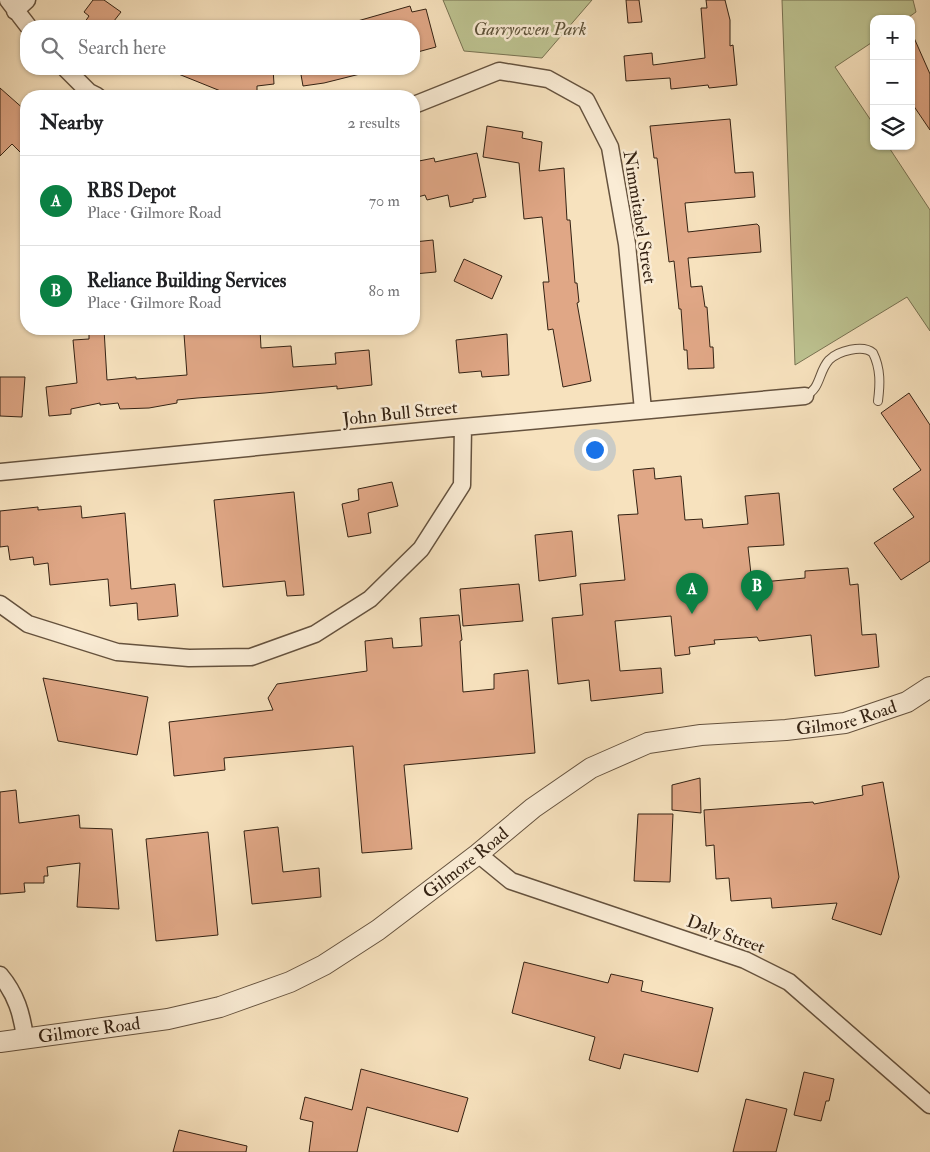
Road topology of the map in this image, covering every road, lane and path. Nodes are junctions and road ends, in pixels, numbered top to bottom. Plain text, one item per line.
1 (16, 4) edge
2 (25, 20) edge
3 (72, 75) edge
4 (87, 90) edge
5 (420, 103) edge
6 (805, 396) joint
7 (878, 402) dead end
8 (643, 410) junction
9 (463, 427) junction
10 (0, 472) edge
11 (0, 604) edge
12 (930, 687) edge
13 (478, 854) junction
14 (0, 975) edge
15 (25, 1038) junction
16 (0, 1042) edge
17 (930, 1105) edge

1 - 2 street
3 - 4 street
5 - 8 street, Nimmitabel Street
6 - 7 lane
6 - 8 street, John Bull Street
8 - 9 street, John Bull Street
9 - 10 street, John Bull Street
9 - 11 street
12 - 13 street, Gilmore Road
13 - 15 street, Gilmore Road
13 - 17 street, Daly Street
14 - 15 street
15 - 16 street, Gilmore Road

